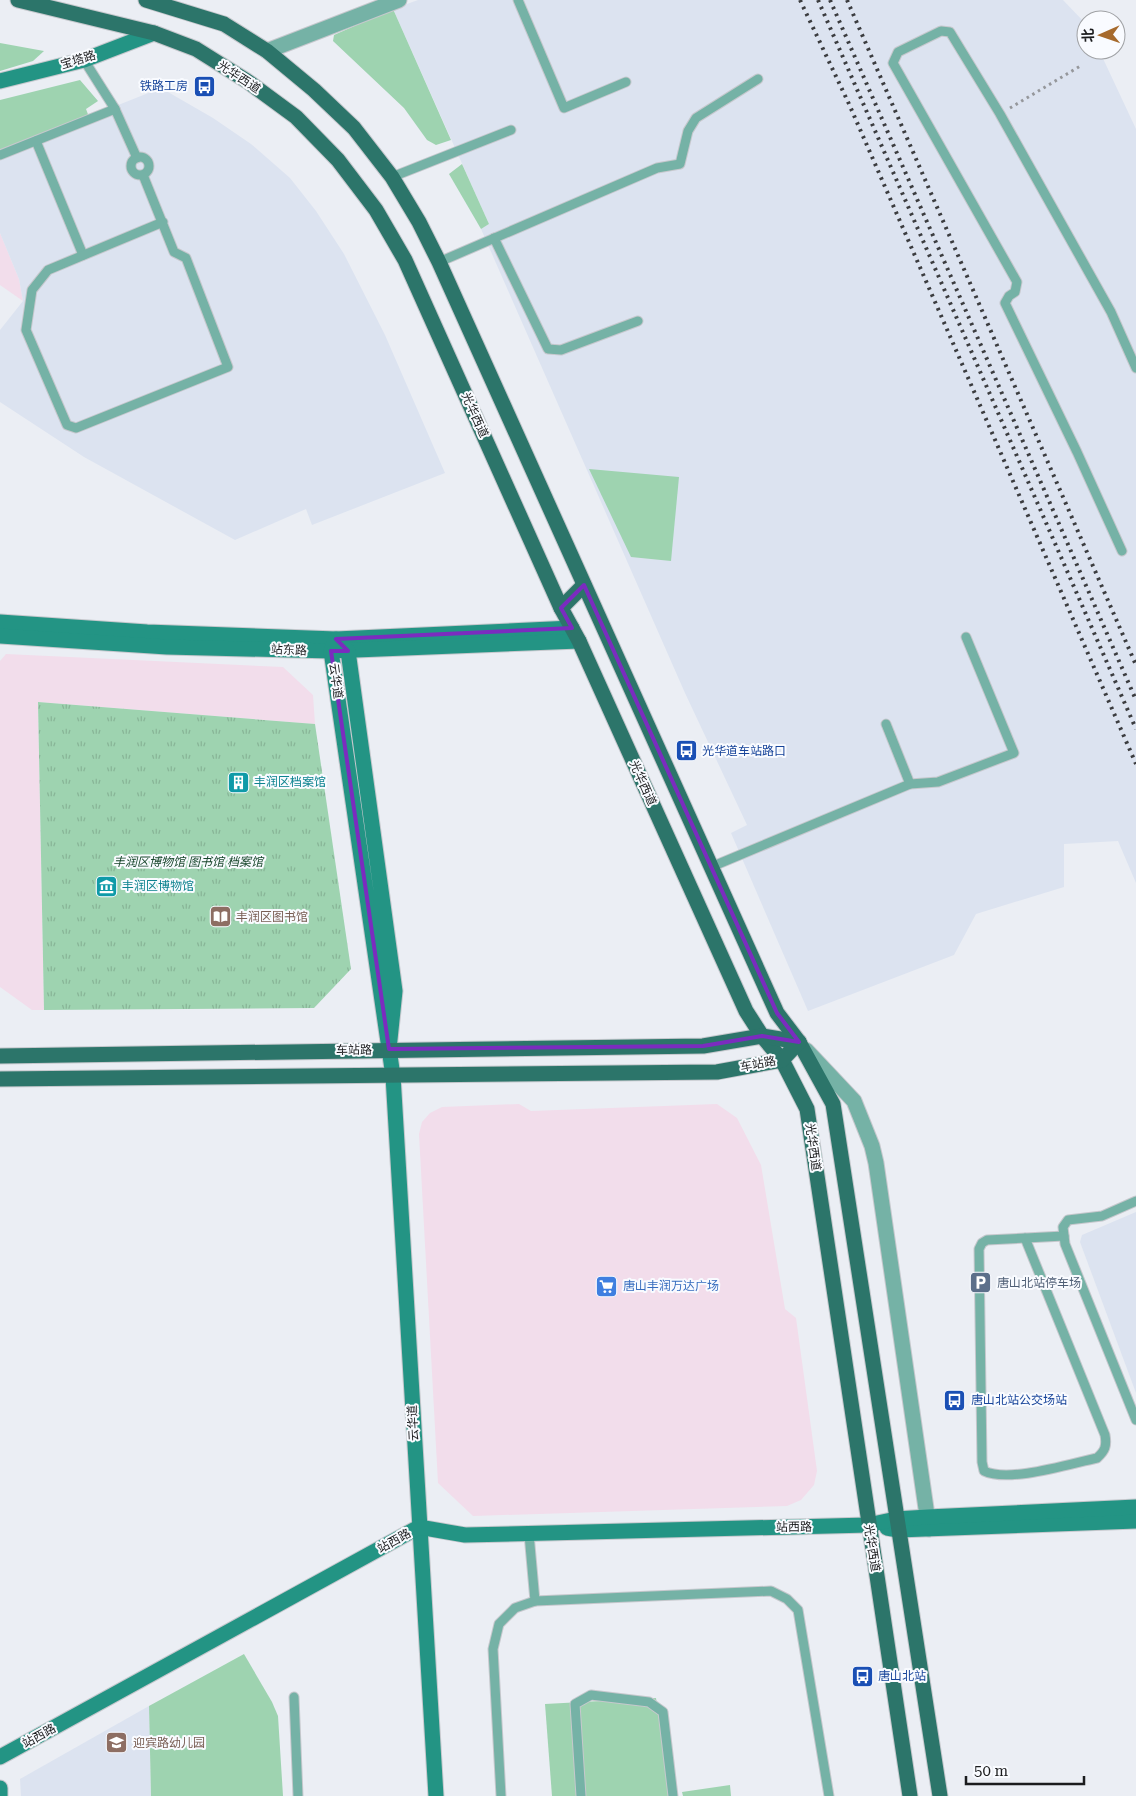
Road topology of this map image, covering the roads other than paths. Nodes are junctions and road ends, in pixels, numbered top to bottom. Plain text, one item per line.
1 (18, 0) edge
2 (146, 0) edge
3 (399, 0) edge
4 (518, 0) edge
5 (367, 6) edge
6 (154, 33) junction
7 (267, 51) junction
8 (84, 60) junction
9 (758, 79) dead end
10 (0, 81) edge
11 (626, 82) dead end
12 (115, 109) junction
13 (511, 130) dead end
14 (36, 141) junction
15 (0, 155) edge
16 (137, 158) junction
17 (143, 175) junction
18 (392, 177) junction
19 (163, 222) junction
20 (494, 238) junction
21 (83, 255) junction
22 (439, 262) junction
23 (638, 321) dead end
24 (1136, 368) edge
25 (1122, 551) dead end
26 (584, 585) junction
27 (561, 608) junction
28 (0, 622) edge
29 (575, 635) junction
30 (0, 636) edge
31 (966, 637) dead end
32 (334, 645) junction
33 (348, 651) junction
34 (886, 724) dead end
35 (910, 784) junction
36 (711, 867) junction
37 (762, 1036) junction
38 (799, 1042) junction
39 (389, 1049) junction
40 (0, 1056) edge
41 (782, 1060) junction
42 (393, 1076) junction
43 (0, 1078) edge
44 (1136, 1201) edge
45 (1064, 1236) junction
46 (1025, 1238) junction
47 (1136, 1420) edge
48 (1136, 1507) edge
49 (1136, 1521) edge
50 (928, 1523) junction
51 (868, 1525) junction
52 (897, 1525) junction
53 (419, 1527) junction
54 (529, 1534) junction
55 (535, 1601) junction
56 (294, 1697) dead end
57 (0, 1757) edge
58 (0, 1788) edge
59 (0, 1796) edge
60 (298, 1796) edge
61 (436, 1796) edge
62 (501, 1796) edge
63 (581, 1796) edge
64 (674, 1796) edge
65 (829, 1796) edge
66 (910, 1796) edge
67 (940, 1796) edge

1 - 6 main road, 光华西道
2 - 7 main road
3 - 5 street
4 - 11 lane
5 - 7 street
6 - 8 street, 宝塔路
6 - 27 main road, 光华西道
7 - 18 main road
8 - 10 street, 宝塔路
8 - 12 lane
9 - 20 lane
12 - 14 lane
12 - 16 lane
13 - 18 lane
14 - 15 lane
14 - 21 lane
16 - 17 lane
16 - 17 lane
17 - 19 lane
18 - 22 main road
19 - 21 lane
19 - 21 lane
20 - 22 lane
20 - 23 lane
22 - 26 main road
24 - 25 lane
26 - 27 main road
26 - 36 main road
27 - 29 main road, 光华西道
28 - 32 street, 站东路
29 - 32 street, 站东路
29 - 33 street
29 - 37 main road, 光华西道
30 - 32 street, 站东路
31 - 35 lane
32 - 33 street, 云华道
32 - 39 street, 云华道
33 - 39 street, 云华道
34 - 35 lane
35 - 36 lane
36 - 38 main road
37 - 38 main road, 车站路
37 - 39 main road, 车站路
37 - 41 main road, 光华西道
38 - 41 main road, 车站路
38 - 50 street
38 - 52 main road
39 - 40 main road, 车站路
39 - 42 street, 云华道
41 - 42 main road, 车站路
41 - 51 main road, 光华西道
42 - 43 main road, 车站路
42 - 53 street, 云华道
44 - 45 lane
45 - 46 lane
45 - 47 lane
46 - 46 lane
48 - 50 street, 站西路
49 - 50 street, 站西路
50 - 52 street, 站西路
51 - 52 street, 站西路
51 - 54 street, 站西路
51 - 66 main road, 光华西道
52 - 67 main road
53 - 54 street, 站西路
53 - 57 street, 站西路
53 - 61 street, 云华道
54 - 55 lane
55 - 62 lane
55 - 65 lane
56 - 60 lane
58 - 59 street
63 - 64 lane

